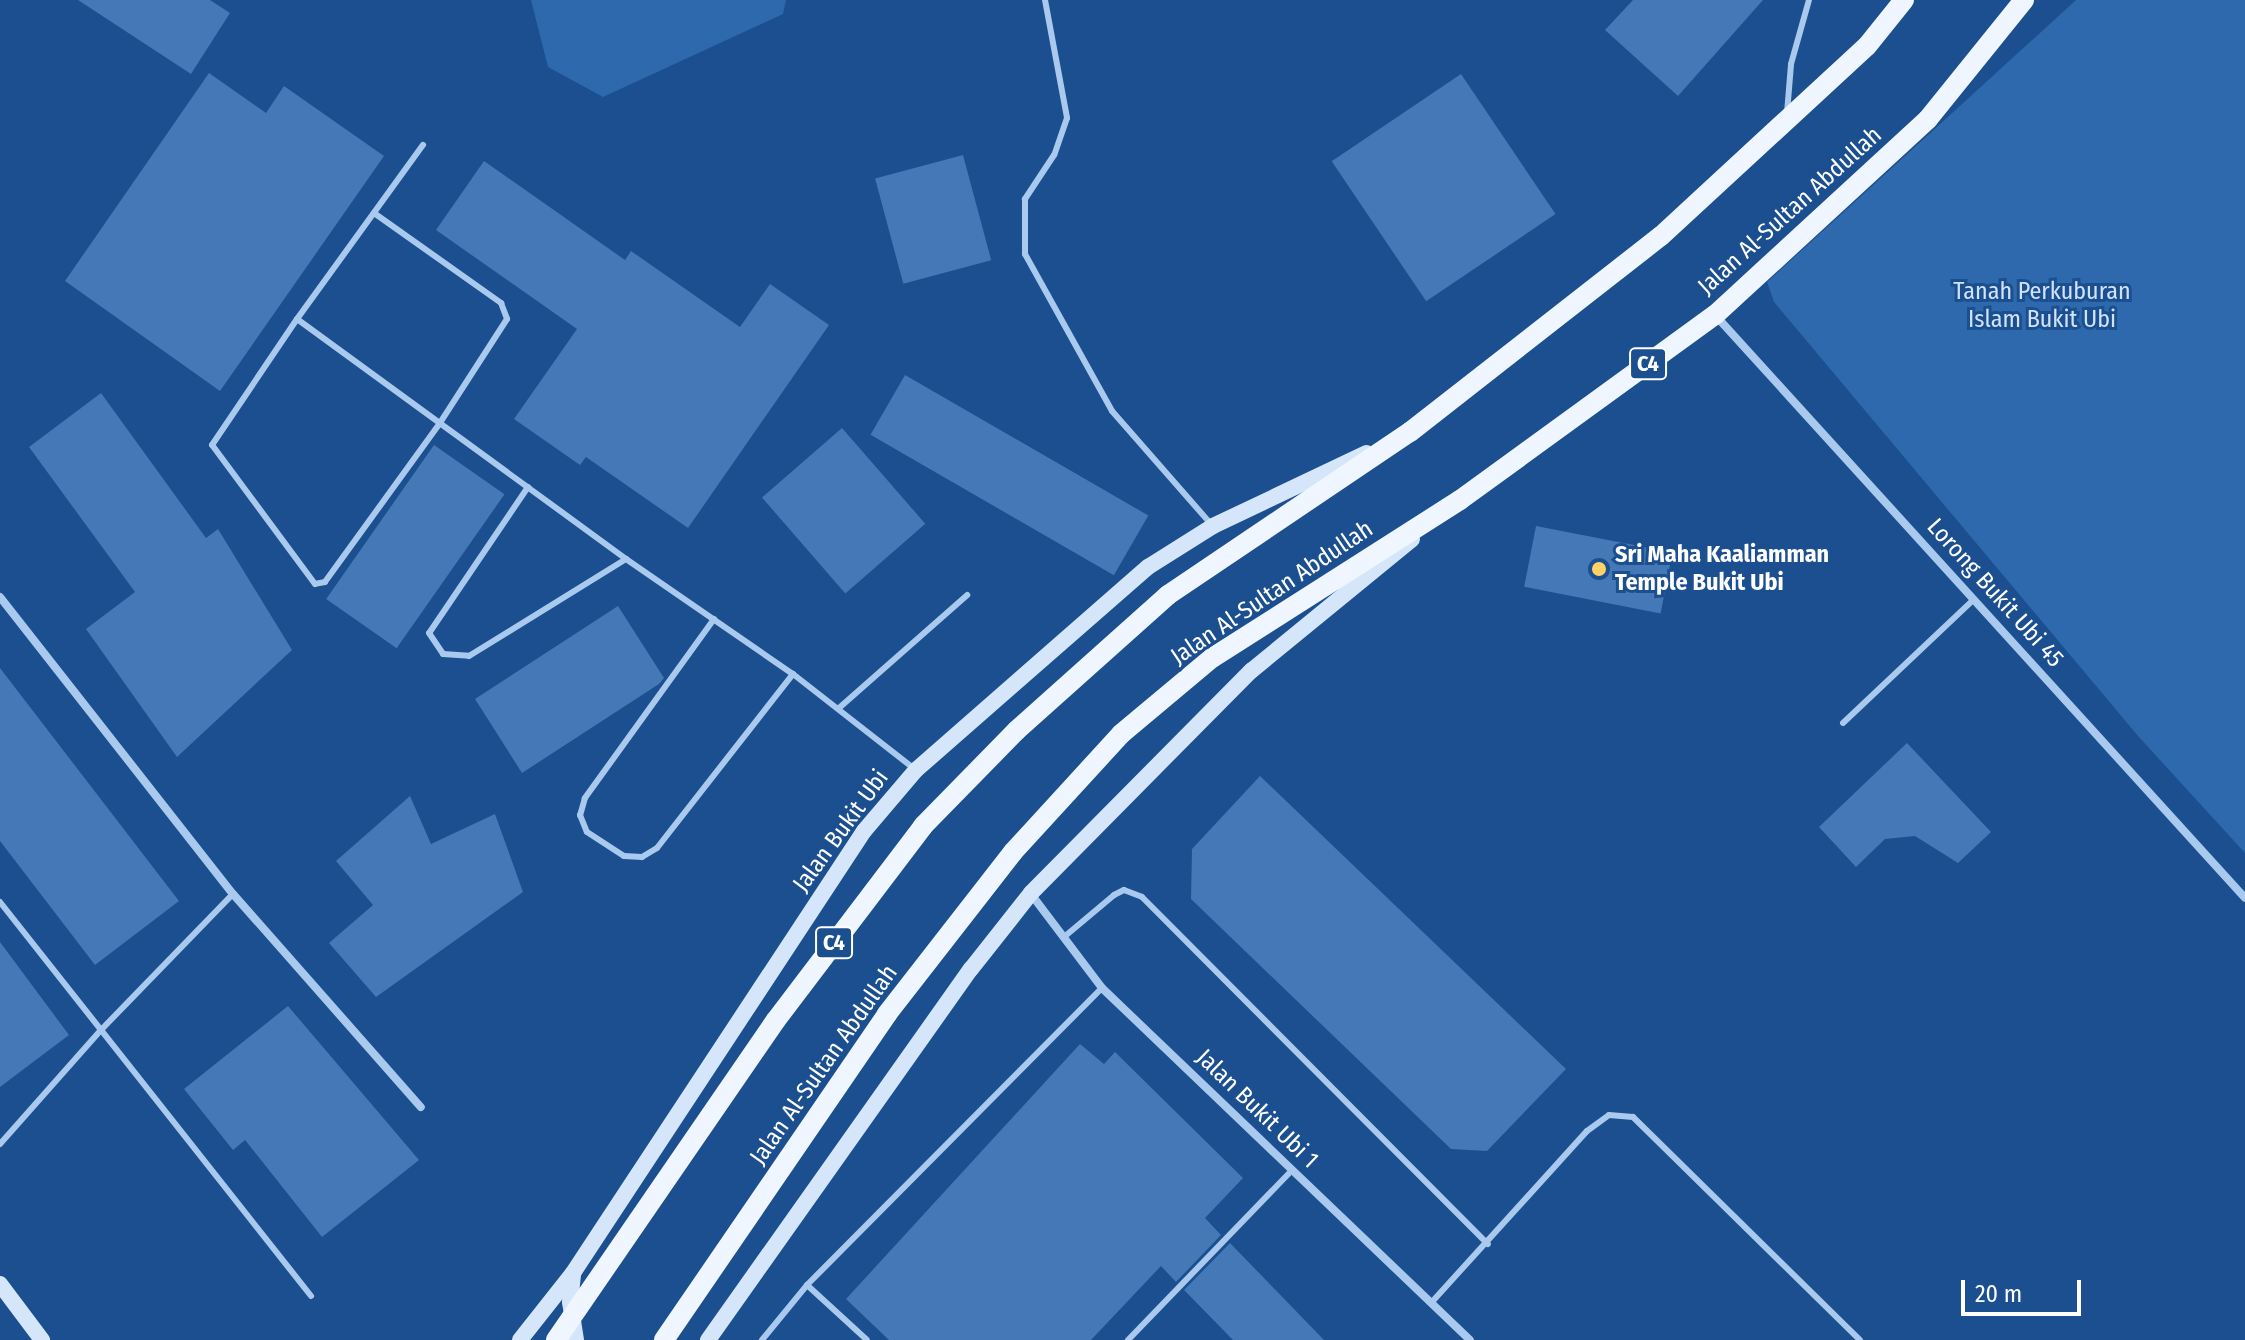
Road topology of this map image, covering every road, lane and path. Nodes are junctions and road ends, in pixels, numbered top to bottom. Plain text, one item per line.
1 (1045, 0) edge
2 (1809, 0) edge
3 (1904, 0) edge
4 (2024, 0) edge
5 (1787, 120) junction
6 (423, 145) dead end
7 (374, 213) junction
8 (1715, 315) junction
9 (297, 319) junction
10 (440, 423) junction
11 (1410, 432) junction
12 (528, 487) junction
13 (1460, 500) junction
14 (1213, 526) junction
15 (626, 559) junction
16 (967, 595) dead end
17 (0, 597) edge
18 (1974, 599) junction
19 (714, 619) junction
20 (793, 674) junction
21 (839, 708) junction
22 (1843, 723) dead end
23 (916, 770) junction
24 (1031, 893) junction
25 (233, 894) junction
26 (2245, 898) edge
27 (0, 902) edge
28 (1064, 937) junction
29 (1102, 988) junction
30 (101, 1030) junction
31 (421, 1107) dead end
32 (0, 1144) edge
33 (1292, 1170) junction
34 (1488, 1244) junction
35 (573, 1273) junction
36 (0, 1284) edge
37 (807, 1285) junction
38 (311, 1296) dead end
39 (1431, 1303) junction
40 (42, 1340) edge
41 (520, 1340) edge
42 (556, 1340) edge
43 (576, 1340) edge
44 (664, 1340) edge
45 (708, 1340) edge
46 (762, 1340) edge
47 (867, 1340) edge
48 (1128, 1340) edge
49 (1470, 1340) edge
50 (1860, 1340) edge

1 - 14 lane
2 - 5 lane
3 - 5 main road, C4
4 - 8 main road, Jalan Al-Sultan Abdullah / C4
5 - 11 main road, C4
6 - 7 lane
7 - 9 lane
7 - 10 lane
8 - 13 main road, Jalan Al-Sultan Abdullah / C4
8 - 18 street, Lorong Bukit Ubi 45
9 - 10 lane
9 - 10 lane
10 - 12 lane
11 - 14 street, Jalan Bukit Ubi / C4
11 - 42 main road, C4, bridge
12 - 15 lane
12 - 15 lane
13 - 24 street, C4
13 - 44 main road, Jalan Al-Sultan Abdullah / C4
14 - 23 street, Jalan Bukit Ubi / C4
15 - 19 lane
16 - 21 lane
17 - 25 street
18 - 22 lane
18 - 26 street, Lorong Bukit Ubi 45
19 - 20 lane
19 - 20 lane
20 - 21 lane
21 - 23 lane
23 - 35 street, Jalan Bukit Ubi / C4
24 - 28 street, Jalan Bukit Ubi 1
24 - 45 street, C4
25 - 30 lane
25 - 31 street
27 - 30 lane
28 - 29 street, Jalan Bukit Ubi 1
28 - 34 lane
29 - 33 street, Jalan Bukit Ubi 1
29 - 37 lane
30 - 32 lane
30 - 38 lane
33 - 39 street, Jalan Bukit Ubi 1
33 - 48 lane
34 - 39 lane
34 - 50 lane
35 - 41 street, Jalan Bukit Ubi / C4
35 - 43 street
36 - 40 street
37 - 46 lane
37 - 47 lane
39 - 49 street, Jalan Bukit Ubi 1

